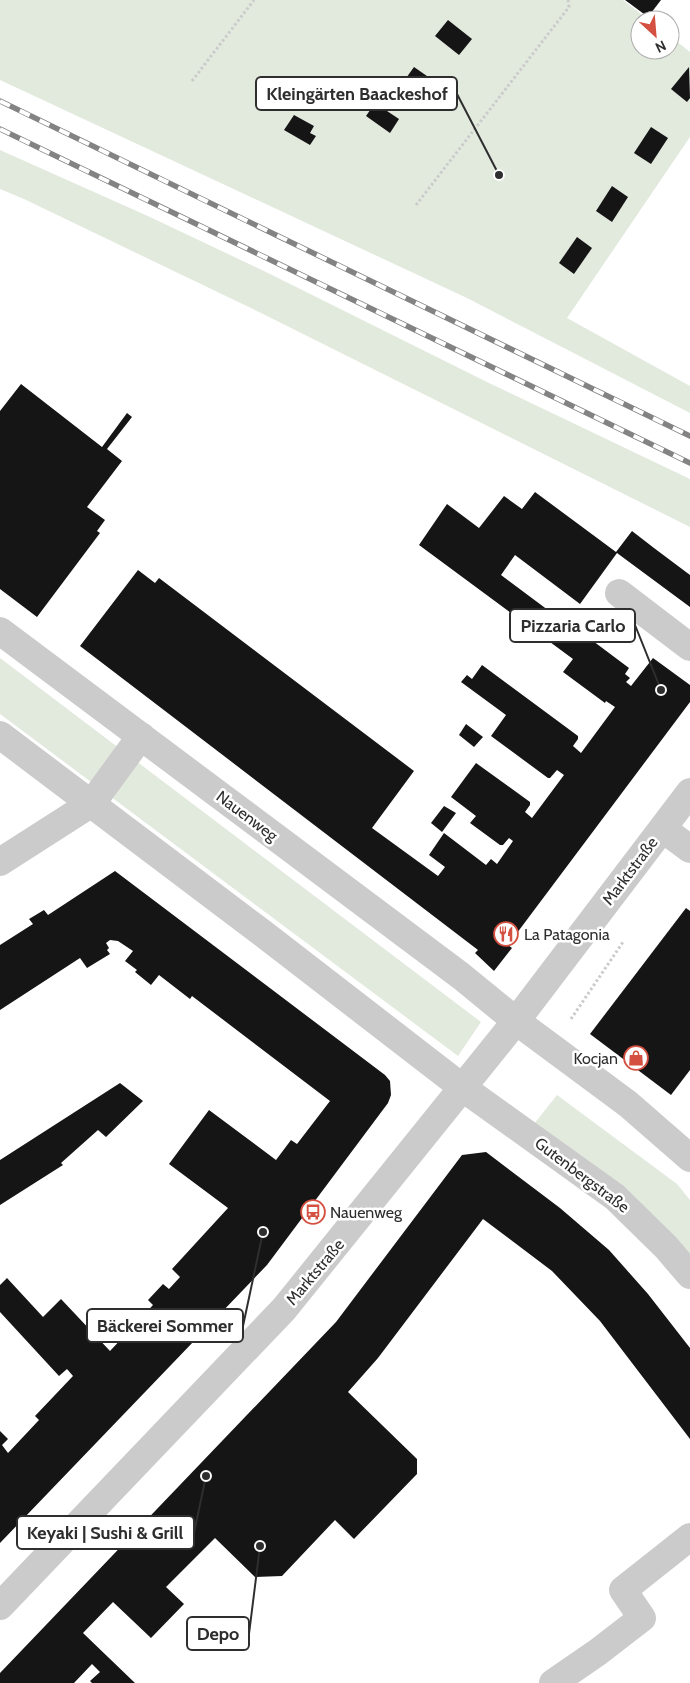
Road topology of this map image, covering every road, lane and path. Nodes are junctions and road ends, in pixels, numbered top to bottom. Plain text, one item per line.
1 (254, 0) edge
2 (568, 0) edge
3 (192, 81) dead end
4 (416, 205) dead end
5 (619, 593) dead end
6 (0, 631) edge
7 (690, 647) edge
8 (0, 735) edge
9 (141, 736) junction
10 (690, 792) edge
11 (92, 804) junction
12 (662, 829) junction
13 (690, 849) edge
14 (0, 862) edge
15 (627, 937) dead end
16 (516, 1021) junction
17 (571, 1024) dead end
18 (463, 1088) junction
19 (690, 1158) edge
20 (690, 1275) edge
21 (690, 1537) edge
22 (0, 1606) edge
23 (553, 1683) edge

1 - 3 path
2 - 4 path
5 - 7 street
6 - 9 street, Nauenweg
8 - 11 street
9 - 11 street
9 - 16 street, Nauenweg
10 - 12 street, Marktstraße
11 - 14 street
11 - 18 street
12 - 13 street
12 - 16 street, Marktstraße
15 - 17 path
16 - 18 street, Marktstraße
16 - 19 street
18 - 20 street, Gutenbergstraße
18 - 22 street, Marktstraße
21 - 23 street

